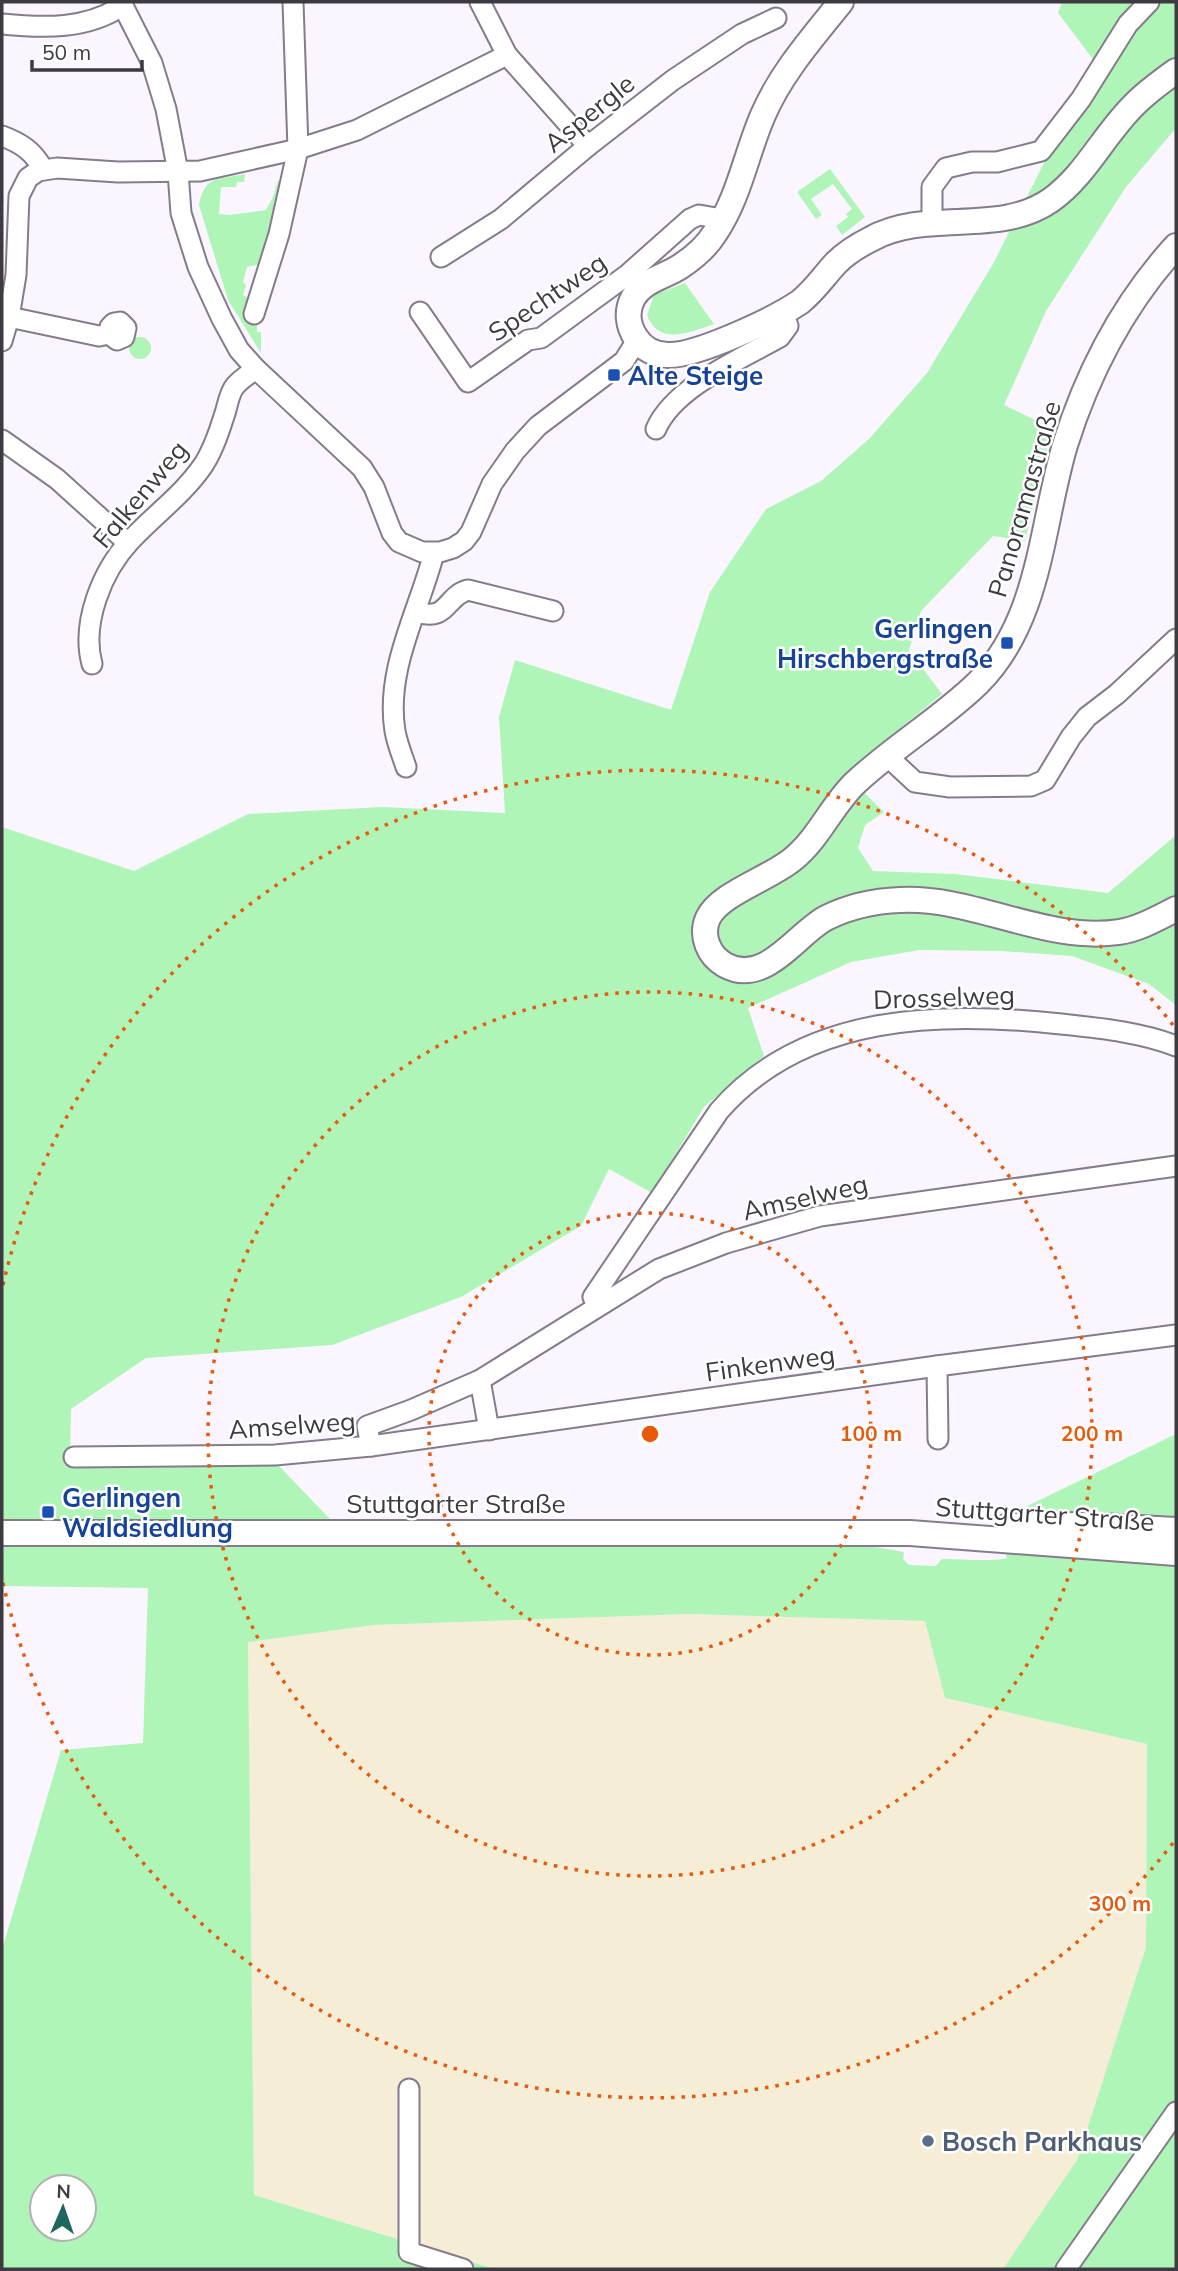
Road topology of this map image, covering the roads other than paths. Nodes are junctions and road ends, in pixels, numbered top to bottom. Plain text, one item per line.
1 (293, 2) edge
2 (841, 2) edge
3 (1149, 2) edge
4 (122, 4) edge
5 (487, 5) edge
6 (776, 18) dead end
7 (2, 24) edge
8 (507, 55) junction
9 (1176, 71) edge
10 (2, 136) edge
11 (588, 146) junction
12 (298, 149) junction
13 (43, 169) junction
14 (178, 172) junction
15 (722, 219) junction
16 (932, 223) junction
17 (1176, 246) edge
18 (441, 257) dead end
19 (421, 312) dead end
20 (783, 312) junction
21 (254, 314) dead end
22 (9, 317) junction
23 (109, 334) dead end
24 (637, 340) junction
25 (2, 341) edge
26 (256, 369) junction
27 (656, 429) dead end
28 (2, 440) edge
29 (128, 543) junction
30 (433, 553) junction
31 (552, 611) dead end
32 (416, 612) junction
33 (1176, 639) edge
34 (92, 663) dead end
35 (881, 760) junction
36 (406, 767) dead end
37 (1176, 909) edge
38 (1176, 1046) edge
39 (1176, 1166) edge
40 (597, 1306) junction
41 (1176, 1335) edge
42 (937, 1366) junction
43 (480, 1380) junction
44 (489, 1430) junction
45 (937, 1438) dead end
46 (371, 1446) junction
47 (74, 1457) dead end
48 (1176, 1530) edge
49 (2, 1533) edge
50 (1091, 1536) junction
51 (1176, 1553) edge
52 (409, 2089) dead end
53 (1176, 2112) edge
54 (463, 2269) edge
55 (1066, 2269) edge

1 - 12 street
2 - 15 main road
3 - 16 street
4 - 7 street
4 - 14 street
5 - 8 street
6 - 11 street, Aspergle
8 - 11 street
8 - 12 street
9 - 16 main road
10 - 13 street
11 - 18 street, Aspergle
12 - 14 street
12 - 21 street
13 - 14 street
13 - 22 street
14 - 26 street
15 - 19 street, Spechtweg
15 - 24 main road
16 - 20 main road
17 - 35 main road, Panoramastraße
20 - 24 main road
20 - 27 street
22 - 23 street
22 - 25 street
24 - 30 street
26 - 29 street, Falkenweg
26 - 30 street
28 - 29 street
29 - 34 street, Falkenweg
30 - 32 street
31 - 32 street
32 - 36 street
33 - 35 street
35 - 37 main road, Panoramastraße
38 - 40 street, Drosselweg
39 - 40 street, Amselweg
40 - 43 street, Amselweg
41 - 42 street, Finkenweg
42 - 44 street, Finkenweg
42 - 45 street
43 - 44 street
43 - 46 street, Amselweg
44 - 46 street, Finkenweg
46 - 47 street, Amselweg
48 - 50 main road, Stuttgarter Straße
49 - 50 main road, Stuttgarter Straße
50 - 51 main road, Stuttgarter Straße
52 - 54 street
53 - 55 street

